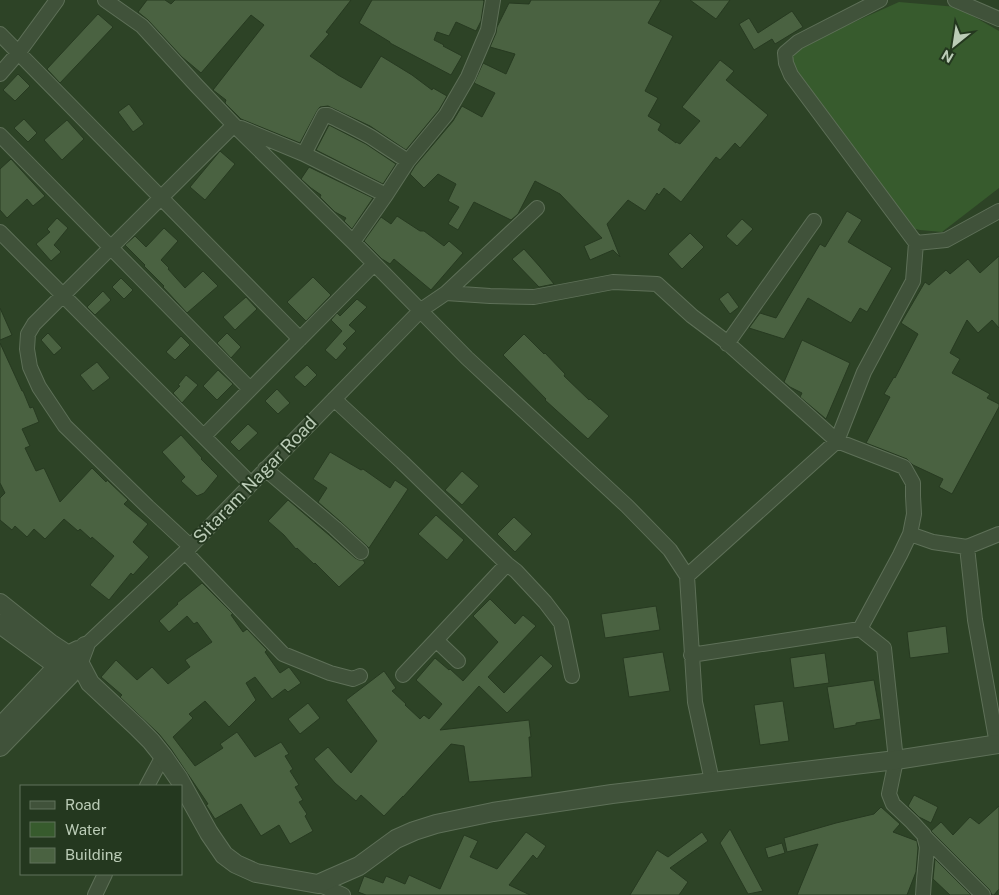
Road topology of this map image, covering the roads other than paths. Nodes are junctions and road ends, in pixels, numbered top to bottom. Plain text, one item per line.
1 (57, 0) edge
2 (105, 0) edge
3 (493, 0) edge
4 (880, 0) edge
5 (955, 0) edge
6 (999, 19) edge
7 (0, 34) edge
8 (19, 52) junction
9 (0, 74) edge
10 (234, 125) junction
11 (0, 135) edge
12 (304, 154) junction
13 (408, 160) junction
14 (386, 195) junction
15 (161, 198) junction
16 (537, 208) dead end
17 (999, 211) edge
18 (814, 221) dead end
19 (0, 232) edge
20 (353, 242) junction
21 (916, 243) junction
22 (111, 247) junction
23 (374, 264) junction
24 (446, 293) junction
25 (63, 295) junction
26 (421, 310) junction
27 (300, 339) junction
28 (727, 344) junction
29 (250, 390) junction
30 (334, 398) junction
31 (204, 436) junction
32 (837, 441) junction
33 (265, 469) junction
34 (251, 484) junction
35 (910, 534) junction
36 (999, 534) edge
37 (966, 547) junction
38 (188, 549) junction
39 (361, 552) dead end
40 (507, 564) junction
41 (687, 576) junction
42 (0, 602) edge
43 (0, 624) edge
44 (860, 629) junction
45 (436, 640) junction
46 (85, 646) joint
47 (691, 655) junction
48 (458, 661) dead end
49 (69, 665) junction
50 (360, 676) dead end
51 (403, 676) dead end
52 (572, 676) dead end
53 (0, 727) edge
54 (998, 744) edge
55 (0, 747) edge
56 (164, 756) junction
57 (896, 760) junction
58 (712, 781) junction
59 (148, 785) edge
60 (924, 835) junction
61 (105, 875) edge
62 (318, 884) junction
63 (95, 895) edge
64 (343, 895) edge
65 (924, 895) edge
66 (982, 895) edge

1 - 8 street
2 - 10 street
3 - 13 street
4 - 21 street
5 - 6 street
7 - 8 street
8 - 9 street
8 - 15 street
10 - 12 street
10 - 15 street
10 - 20 street
11 - 22 street
12 - 13 street
12 - 14 street
13 - 14 street
14 - 20 street
15 - 22 street
15 - 27 street
16 - 24 street, Sitaram Nagar Road
17 - 21 street
18 - 28 street
19 - 25 street
20 - 23 street
21 - 32 street
22 - 25 street
22 - 29 street
23 - 26 street
23 - 27 street
24 - 26 street, Sitaram Nagar Road
24 - 28 street
25 - 31 street
25 - 38 street
26 - 30 street, Sitaram Nagar Road
26 - 41 street
27 - 29 street
28 - 32 street
29 - 31 street
30 - 33 street, Sitaram Nagar Road
30 - 40 street
31 - 34 street
32 - 35 street
32 - 41 street
33 - 34 street, Sitaram Nagar Road
33 - 39 street
34 - 38 street, Sitaram Nagar Road
35 - 37 street
35 - 44 street
36 - 37 street
37 - 54 street
38 - 46 street, Sitaram Nagar Road
38 - 50 street
40 - 45 street
40 - 52 street
41 - 47 street
42 - 49 street
43 - 49 street
44 - 47 street
44 - 57 street
45 - 48 street
45 - 51 street
46 - 49 street
47 - 58 street
49 - 53 street
49 - 55 street
49 - 56 street
54 - 57 street
56 - 59 street
56 - 62 street
57 - 58 street
57 - 60 street
58 - 62 street
60 - 65 street
60 - 66 street
61 - 63 street
62 - 64 street

